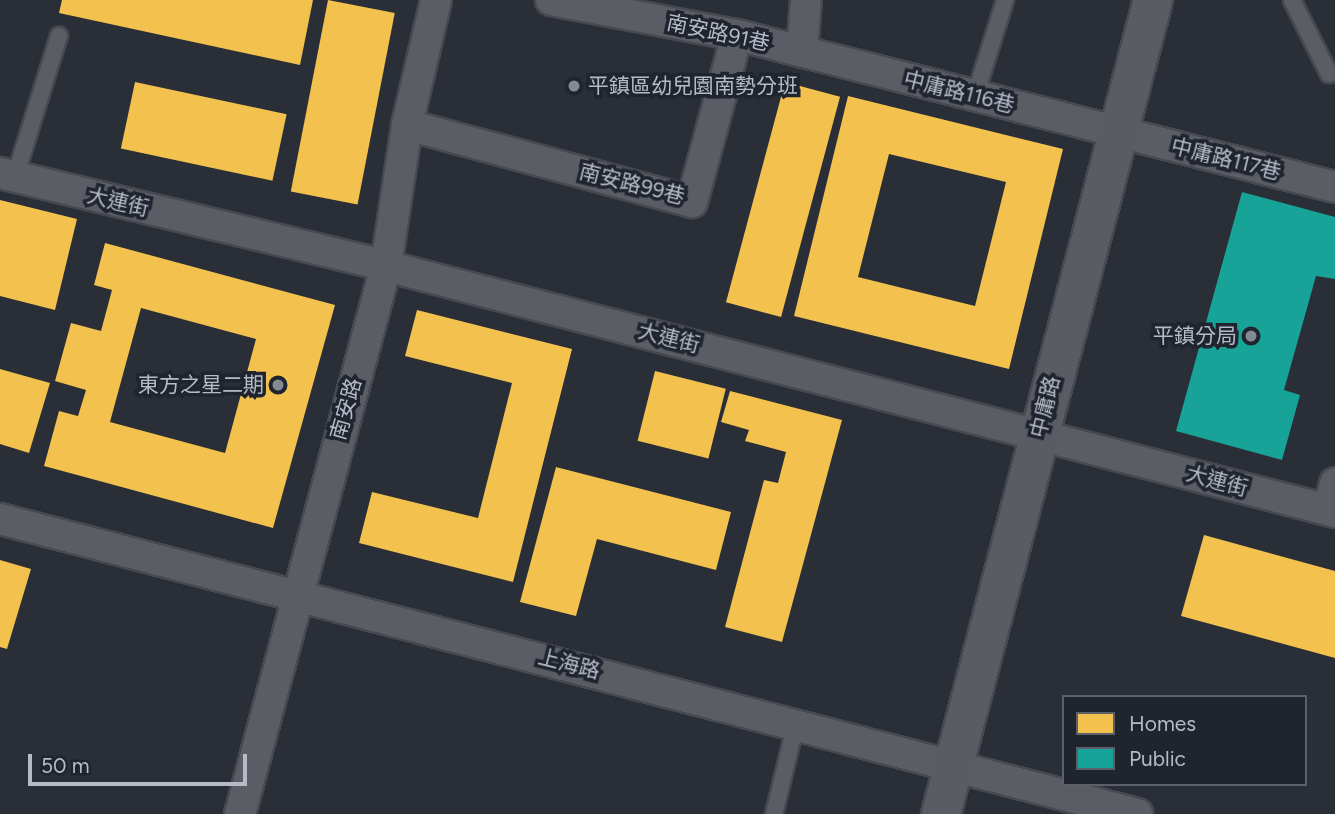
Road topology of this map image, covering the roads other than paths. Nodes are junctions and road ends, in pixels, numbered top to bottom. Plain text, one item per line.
1 (436, 0) edge
2 (551, 0) edge
3 (806, 0) edge
4 (1005, 0) edge
5 (1153, 0) edge
6 (1292, 0) edge
7 (737, 35) junction
8 (59, 36) dead end
9 (802, 52) junction
10 (1329, 74) dead end
11 (975, 96) junction
12 (407, 125) junction
13 (1116, 132) junction
14 (8, 175) edge
15 (1335, 187) edge
16 (386, 266) junction
17 (1038, 433) junction
18 (1333, 502) edge
19 (0, 519) edge
20 (294, 593) junction
21 (796, 723) junction
22 (954, 764) junction
23 (240, 814) edge
24 (774, 814) edge
25 (941, 814) edge
26 (1137, 814) edge

1 - 12 street, 南安路
2 - 7 street, 南安路91巷
3 - 9 street
4 - 11 lane
5 - 13 street, 中庸路
6 - 10 lane
7 - 9 street, 南安路91巷
7 - 12 street, 南安路99巷
8 - 14 lane
9 - 11 street, 中庸路116巷
11 - 13 street, 中庸路116巷
12 - 16 street, 南安路
13 - 15 street, 中庸路117巷
13 - 17 street, 中庸路
14 - 16 street, 大連街
16 - 17 street, 大連街
16 - 20 street, 南安路
17 - 18 street, 大連街
17 - 22 street, 中庸路
19 - 20 street, 上海路
20 - 21 street, 上海路
20 - 23 street, 南安路
21 - 22 street, 上海路
21 - 24 lane
22 - 25 street, 中庸路
22 - 26 street, 上海路

